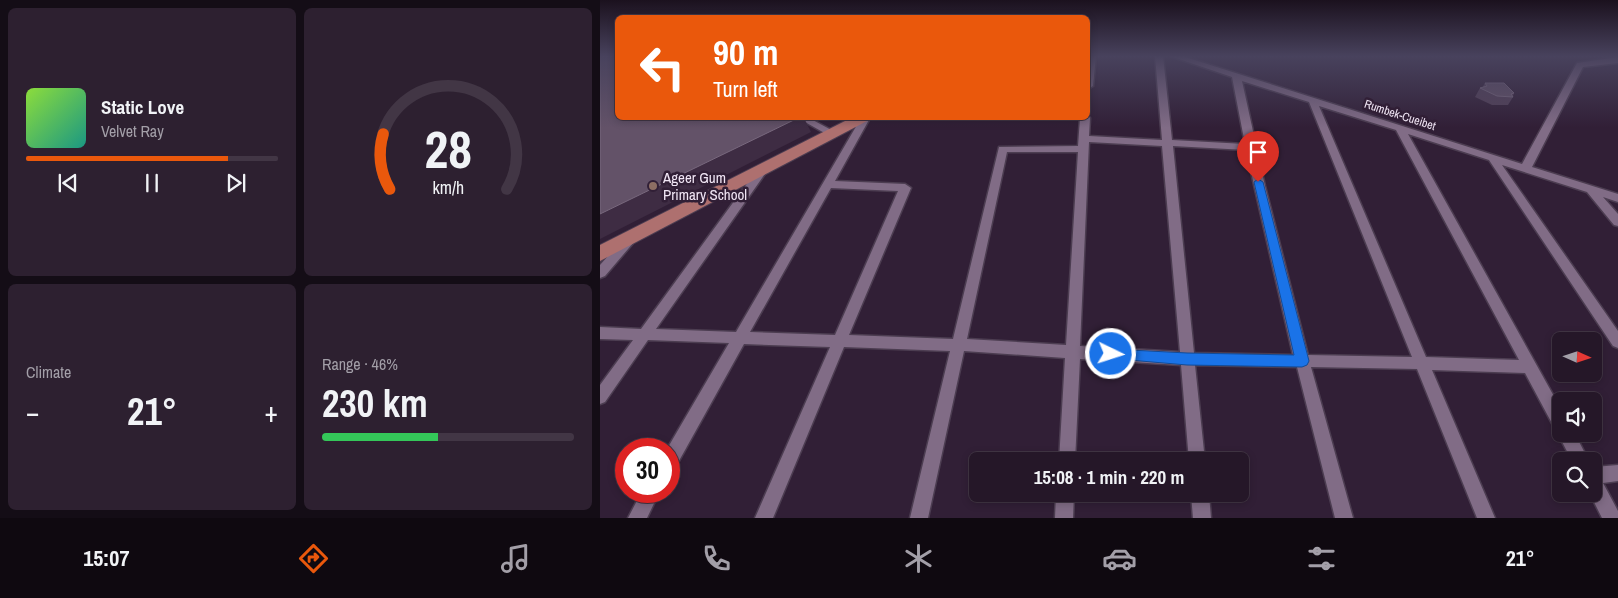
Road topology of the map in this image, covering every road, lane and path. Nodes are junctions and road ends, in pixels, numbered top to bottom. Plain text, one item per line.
1 (1161, 80) edge
2 (1237, 80) edge
3 (1252, 80) edge
4 (1572, 80) edge
5 (1312, 100) junction
6 (807, 120) edge
7 (859, 120) edge
8 (862, 120) edge
9 (1085, 120) edge
10 (1400, 129) junction
11 (832, 133) junction
12 (1082, 144) junction
13 (1168, 144) junction
14 (1250, 147) junction
15 (1493, 159) junction
16 (763, 169) junction
17 (1525, 169) junction
18 (827, 184) junction
19 (1591, 190) junction
20 (1618, 198) edge
21 (1618, 222) edge
22 (631, 238) junction
23 (600, 254) edge
24 (600, 273) edge
25 (600, 333) edge
26 (644, 335) junction
27 (740, 336) junction
28 (839, 340) junction
29 (1618, 342) edge
30 (960, 345) junction
31 (1073, 352) junction
32 (1187, 359) junction
33 (1302, 361) junction
34 (1421, 363) junction
35 (1530, 367) junction
36 (600, 397) edge
37 (1552, 407) edge
38 (680, 442) edge
39 (1067, 452) edge
40 (1196, 452) edge
41 (1618, 473) edge
42 (1602, 474) edge
43 (1602, 499) edge
44 (1065, 502) edge
45 (1201, 502) edge
46 (645, 503) edge
47 (637, 518) edge
48 (764, 518) edge
49 (919, 518) edge
50 (1064, 518) edge
51 (1202, 518) edge
52 (1344, 518) edge
53 (1486, 518) edge
54 (1612, 518) edge

1 - 13 street
2 - 14 street
3 - 5 street, Rumbek-Cueibet
4 - 17 street
5 - 10 street, Rumbek-Cueibet
5 - 34 street
6 - 11 street
7 - 11 main road
8 - 18 street
9 - 12 street
10 - 15 street, Rumbek-Cueibet
10 - 35 street
11 - 16 main road
12 - 13 street
12 - 30 street
12 - 31 street
13 - 14 street
13 - 32 street
14 - 33 street
15 - 17 street, Rumbek-Cueibet
15 - 29 street
16 - 22 main road
16 - 26 street
17 - 19 street, Rumbek-Cueibet
18 - 27 street
18 - 28 street
19 - 20 street, Rumbek-Cueibet
19 - 21 street
22 - 23 main road
22 - 24 street
25 - 26 street
26 - 27 street
26 - 36 street
27 - 28 street
27 - 38 street
28 - 30 street
28 - 48 street
30 - 31 street
30 - 49 street
31 - 32 street
31 - 39 street
32 - 33 street
32 - 40 street
33 - 34 street
33 - 52 street
34 - 35 street
34 - 53 street
35 - 37 street
41 - 42 street
43 - 54 street
44 - 50 street
45 - 51 street
46 - 47 street

